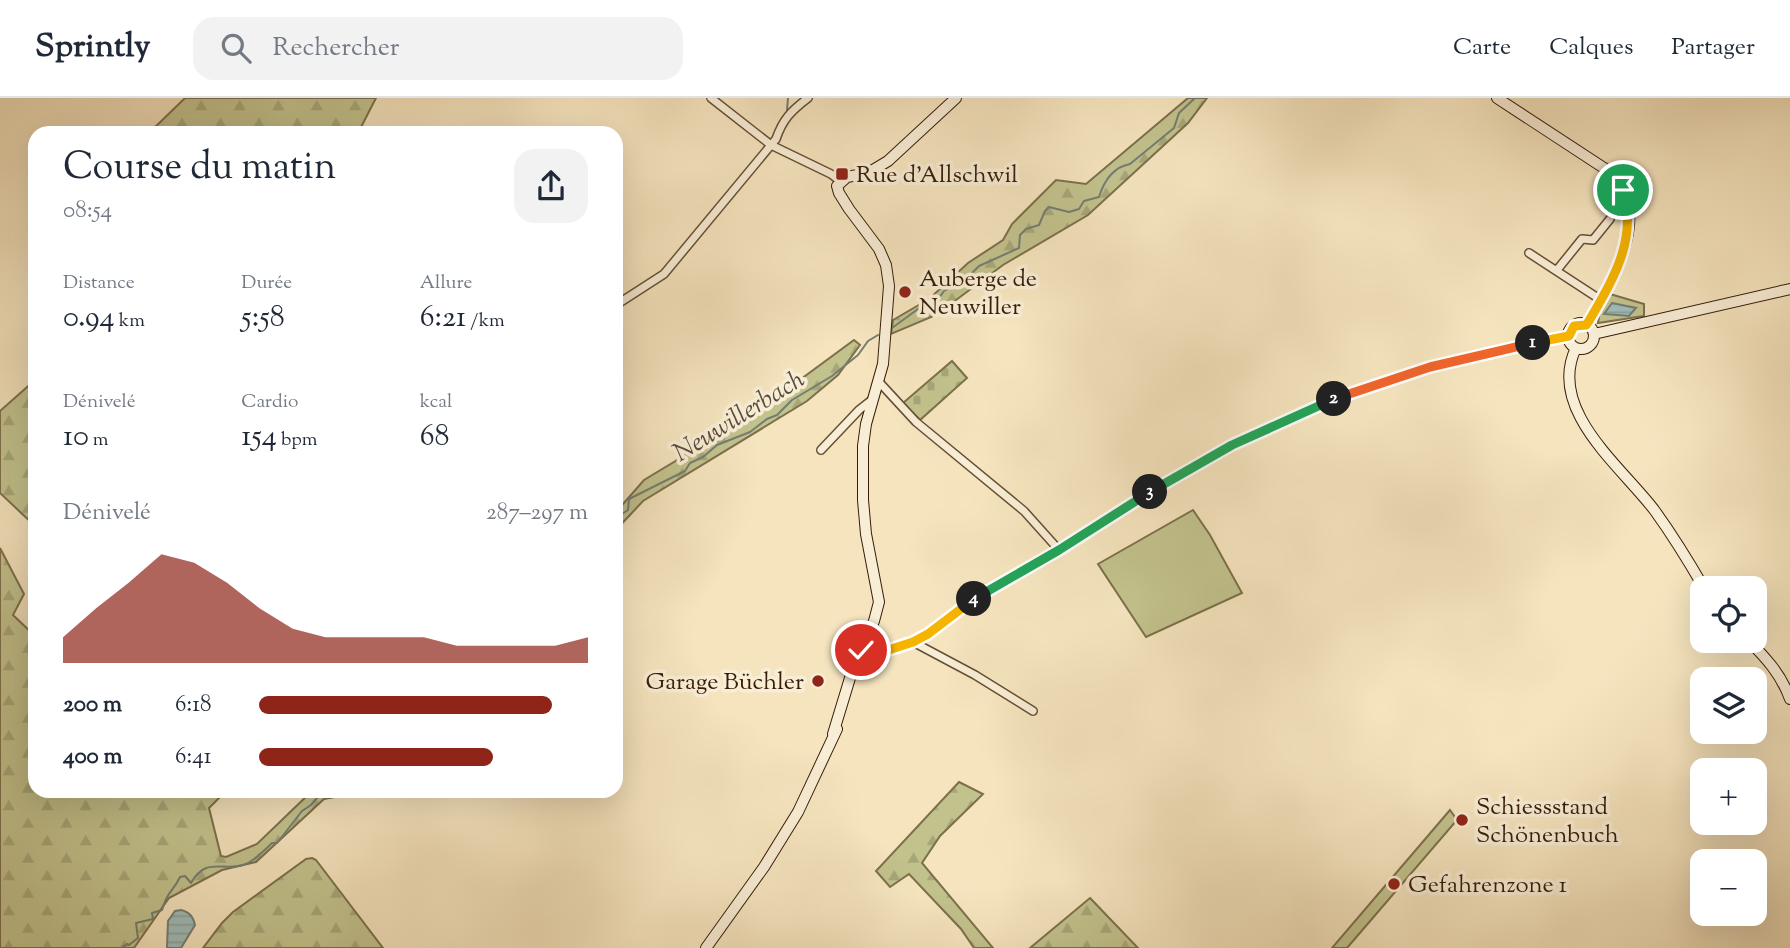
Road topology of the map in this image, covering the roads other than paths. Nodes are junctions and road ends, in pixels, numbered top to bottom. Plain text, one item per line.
1 (711, 98) edge
2 (808, 98) edge
3 (956, 98) edge
4 (1497, 98) edge
5 (771, 145) junction
6 (840, 181) junction
7 (1610, 219) dead end
8 (1529, 253) dead end
9 (1557, 270) junction
10 (1790, 289) edge
11 (623, 300) edge
12 (1601, 300) junction
13 (1586, 325) junction
14 (1594, 334) junction
15 (1569, 336) junction
16 (1576, 348) junction
17 (880, 383) junction
18 (874, 399) junction
19 (821, 450) dead end
20 (1059, 550) junction
21 (1697, 576) edge
22 (913, 642) junction
23 (1761, 653) edge
24 (858, 657) junction
25 (1790, 699) edge
26 (1032, 711) dead end
27 (706, 948) edge

1 - 5 street
2 - 5 street
3 - 6 street
4 - 12 street
5 - 6 street
5 - 11 street
6 - 17 street
7 - 9 street
8 - 9 street
9 - 12 street
10 - 14 street
12 - 13 street
13 - 14 street
13 - 15 street
14 - 16 street
15 - 16 street
15 - 20 street
16 - 21 street
17 - 18 street
17 - 20 street
18 - 19 street
18 - 24 street
20 - 22 street
22 - 24 street
22 - 26 street
23 - 25 street
24 - 27 street

